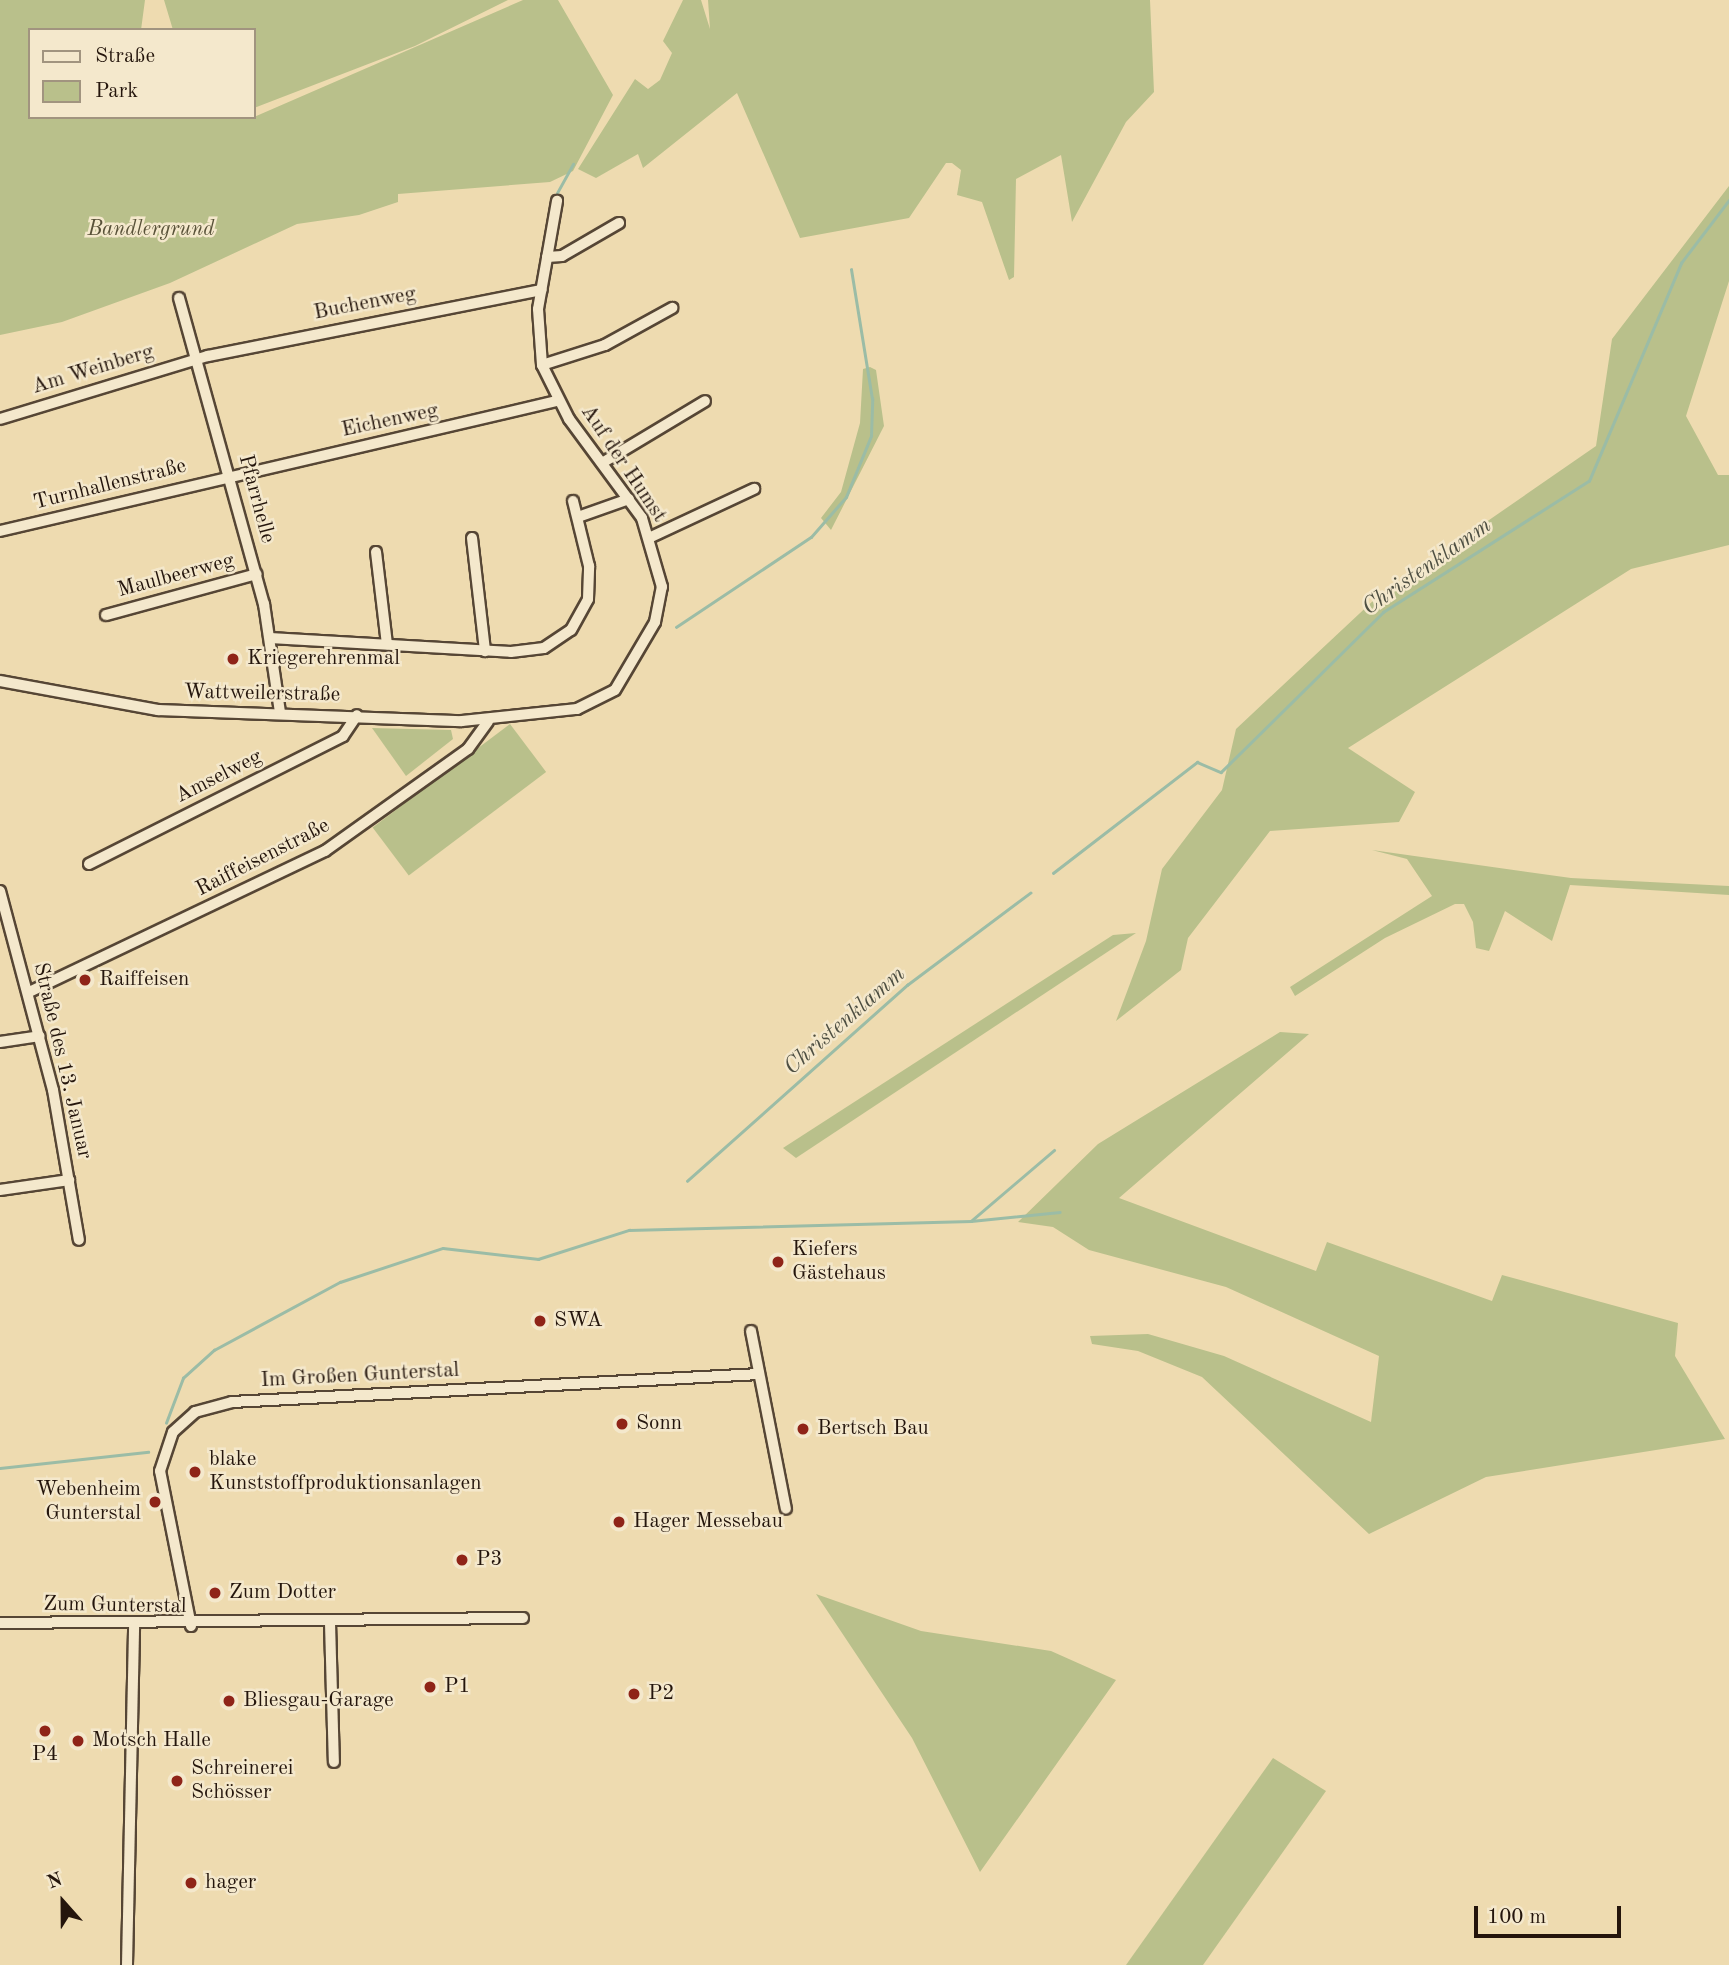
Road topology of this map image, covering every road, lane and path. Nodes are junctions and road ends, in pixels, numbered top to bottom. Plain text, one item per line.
1 (557, 201) dead end
2 (619, 223) dead end
3 (547, 257) junction
4 (542, 290) junction
5 (179, 298) dead end
6 (672, 308) dead end
7 (197, 359) junction
8 (542, 365) junction
9 (557, 401) junction
10 (705, 401) dead end
11 (0, 419) edge
12 (602, 463) junction
13 (230, 475) junction
14 (754, 489) dead end
15 (629, 499) junction
16 (573, 501) dead end
17 (578, 516) junction
18 (0, 531) edge
19 (651, 537) junction
20 (472, 538) dead end
21 (376, 552) dead end
22 (257, 574) junction
23 (106, 615) dead end
24 (270, 638) junction
25 (387, 644) junction
26 (485, 651) junction
27 (0, 681) edge
28 (280, 713) junction
29 (357, 715) junction
30 (526, 718) joint
31 (488, 721) junction
32 (89, 864) dead end
33 (0, 891) edge
34 (29, 992) junction
35 (40, 1036) junction
36 (0, 1042) edge
37 (69, 1180) junction
38 (0, 1190) edge
39 (79, 1240) dead end
40 (751, 1331) dead end
41 (759, 1374) junction
42 (786, 1509) dead end
43 (523, 1618) dead end
44 (0, 1623) edge
45 (330, 1623) junction
46 (134, 1625) junction
47 (191, 1626) junction
48 (334, 1762) dead end
49 (127, 1965) edge

1 - 3 street, Auf der Humst
2 - 3 street
3 - 4 street, Auf der Humst
4 - 7 street, Buchenweg
4 - 8 street, Auf der Humst
5 - 7 street, Pfarrhelle
6 - 8 street
7 - 11 street, Am Weinberg
7 - 13 street, Pfarrhelle
8 - 9 street, Auf der Humst
9 - 12 street, Auf der Humst
9 - 13 street, Eichenweg
10 - 12 street
12 - 15 street, Auf der Humst
13 - 18 street, Turnhallenstraße
13 - 22 street, Pfarrhelle
14 - 19 street
15 - 17 street
15 - 19 street, Auf der Humst
16 - 17 street
17 - 26 street
19 - 30 street, Auf der Humst
20 - 26 street
21 - 25 street
22 - 23 street, Maulbeerweg
22 - 24 street, Pfarrhelle
24 - 25 street
24 - 28 street, Pfarrhelle
25 - 26 street
27 - 28 street, Wattweilerstraße
28 - 29 street, Wattweilerstraße
29 - 31 street, Wattweilerstraße
29 - 32 street, Amselweg
30 - 31 street, Wattweilerstraße
31 - 34 street, Raiffeisenstraße
33 - 34 street, Straße des 13. Januar
34 - 35 street, Straße des 13. Januar
35 - 36 street
35 - 37 street, Straße des 13. Januar
37 - 38 street
37 - 39 street, Straße des 13. Januar
40 - 41 street
41 - 42 street
41 - 47 street, Im Großen Gunterstal
43 - 45 street, Zum Gunterstal
44 - 46 street, Zum Gunterstal
45 - 47 street, Zum Gunterstal
45 - 48 street
46 - 47 street, Zum Gunterstal
46 - 49 street

